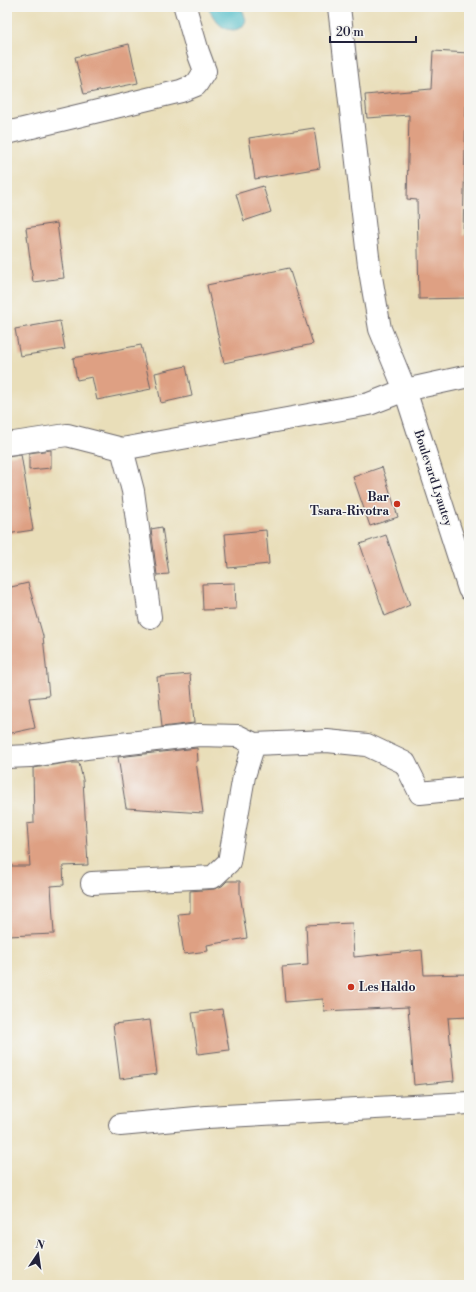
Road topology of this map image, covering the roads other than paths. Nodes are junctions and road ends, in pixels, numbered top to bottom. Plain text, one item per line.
1 (186, 7) edge
2 (338, 7) edge
3 (7, 133) edge
4 (469, 376) edge
5 (405, 390) junction
6 (7, 444) edge
7 (122, 449) junction
8 (469, 589) edge
9 (150, 617) dead end
10 (254, 744) junction
11 (7, 757) edge
12 (469, 788) edge
13 (92, 883) dead end
14 (469, 1103) edge
15 (120, 1124) dead end

1 - 3 street
2 - 5 street, Boulevard Lyautey
4 - 5 street
5 - 7 street
5 - 8 street, Boulevard Lyautey
6 - 7 street
7 - 9 street
10 - 11 street
10 - 12 street
10 - 13 street
14 - 15 street

